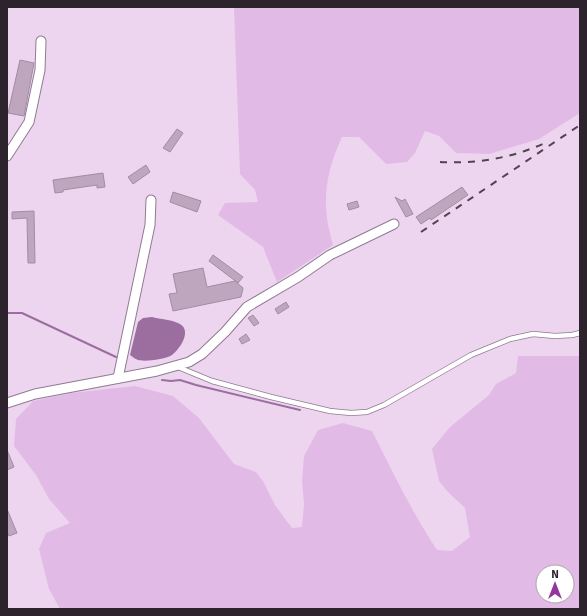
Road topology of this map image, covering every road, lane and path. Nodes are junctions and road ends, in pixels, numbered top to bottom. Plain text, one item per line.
1 (40, 41) dead end
2 (7, 156) edge
3 (151, 200) dead end
4 (394, 224) dead end
5 (580, 333) edge
6 (177, 366) junction
7 (118, 378) junction
8 (7, 403) edge

1 - 2 street
3 - 7 street
4 - 6 street
5 - 6 lane
6 - 7 street
7 - 8 street

